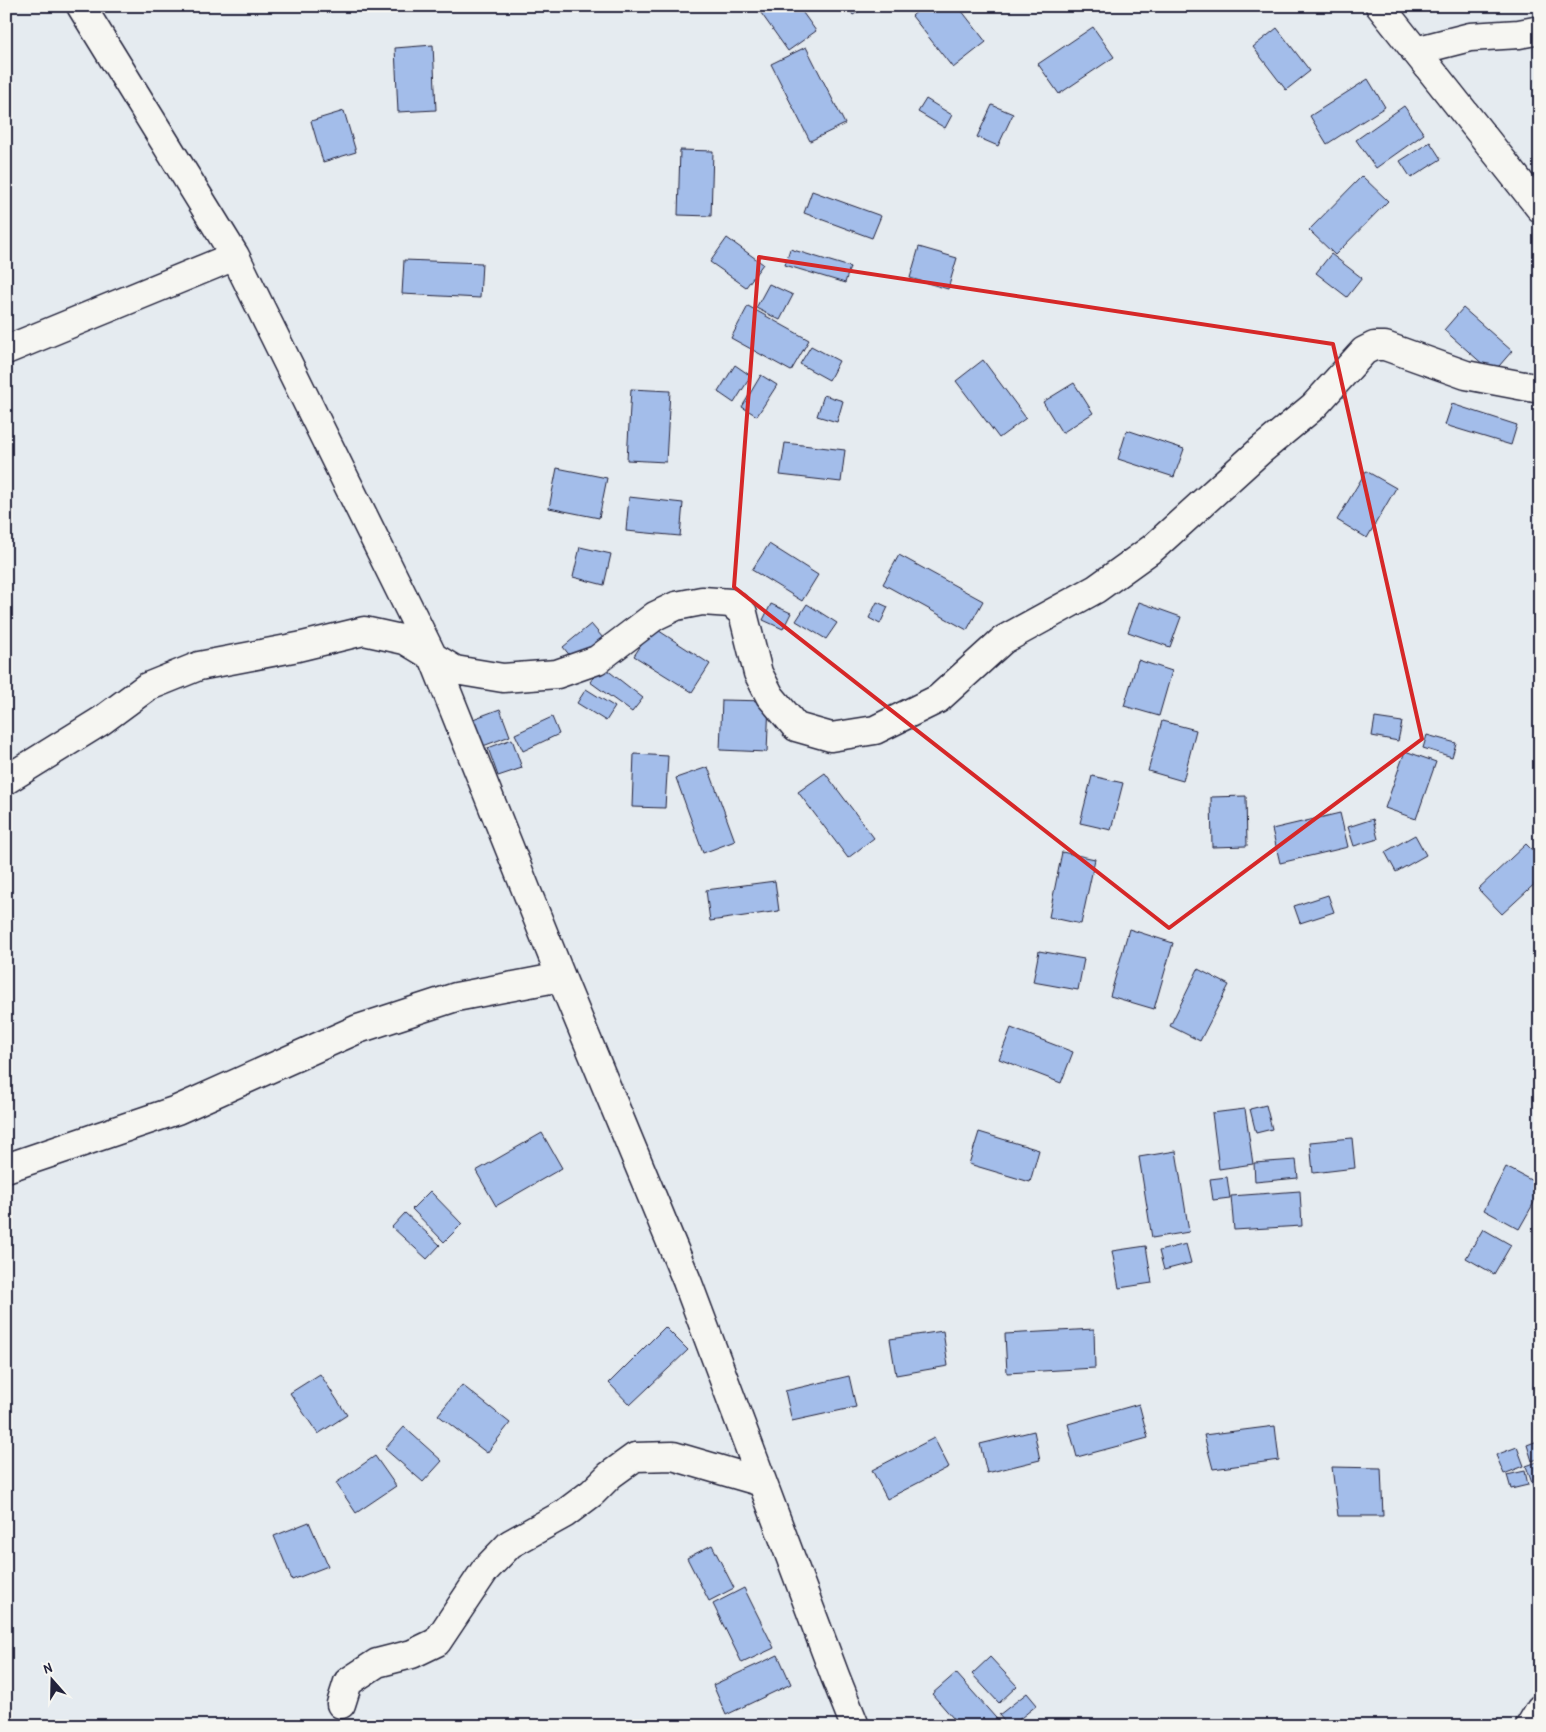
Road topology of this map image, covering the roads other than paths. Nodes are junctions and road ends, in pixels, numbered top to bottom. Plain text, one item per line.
1 (81, 6) edge
2 (1380, 6) edge
3 (1540, 30) edge
4 (1415, 51) junction
5 (1540, 208) edge
6 (235, 256) junction
7 (6, 350) edge
8 (1540, 390) edge
9 (433, 657) junction
10 (6, 780) edge
11 (561, 977) junction
12 (6, 1168) edge
13 (762, 1482) junction
14 (341, 1704) dead end
15 (1540, 1709) edge
16 (855, 1726) edge
17 (1530, 1726) edge

1 - 6 street
2 - 4 street
3 - 4 street
4 - 5 street
6 - 7 street
6 - 9 street
8 - 9 street
9 - 10 street
9 - 11 street
11 - 12 street
11 - 13 street
13 - 14 street
13 - 16 street
15 - 17 street

